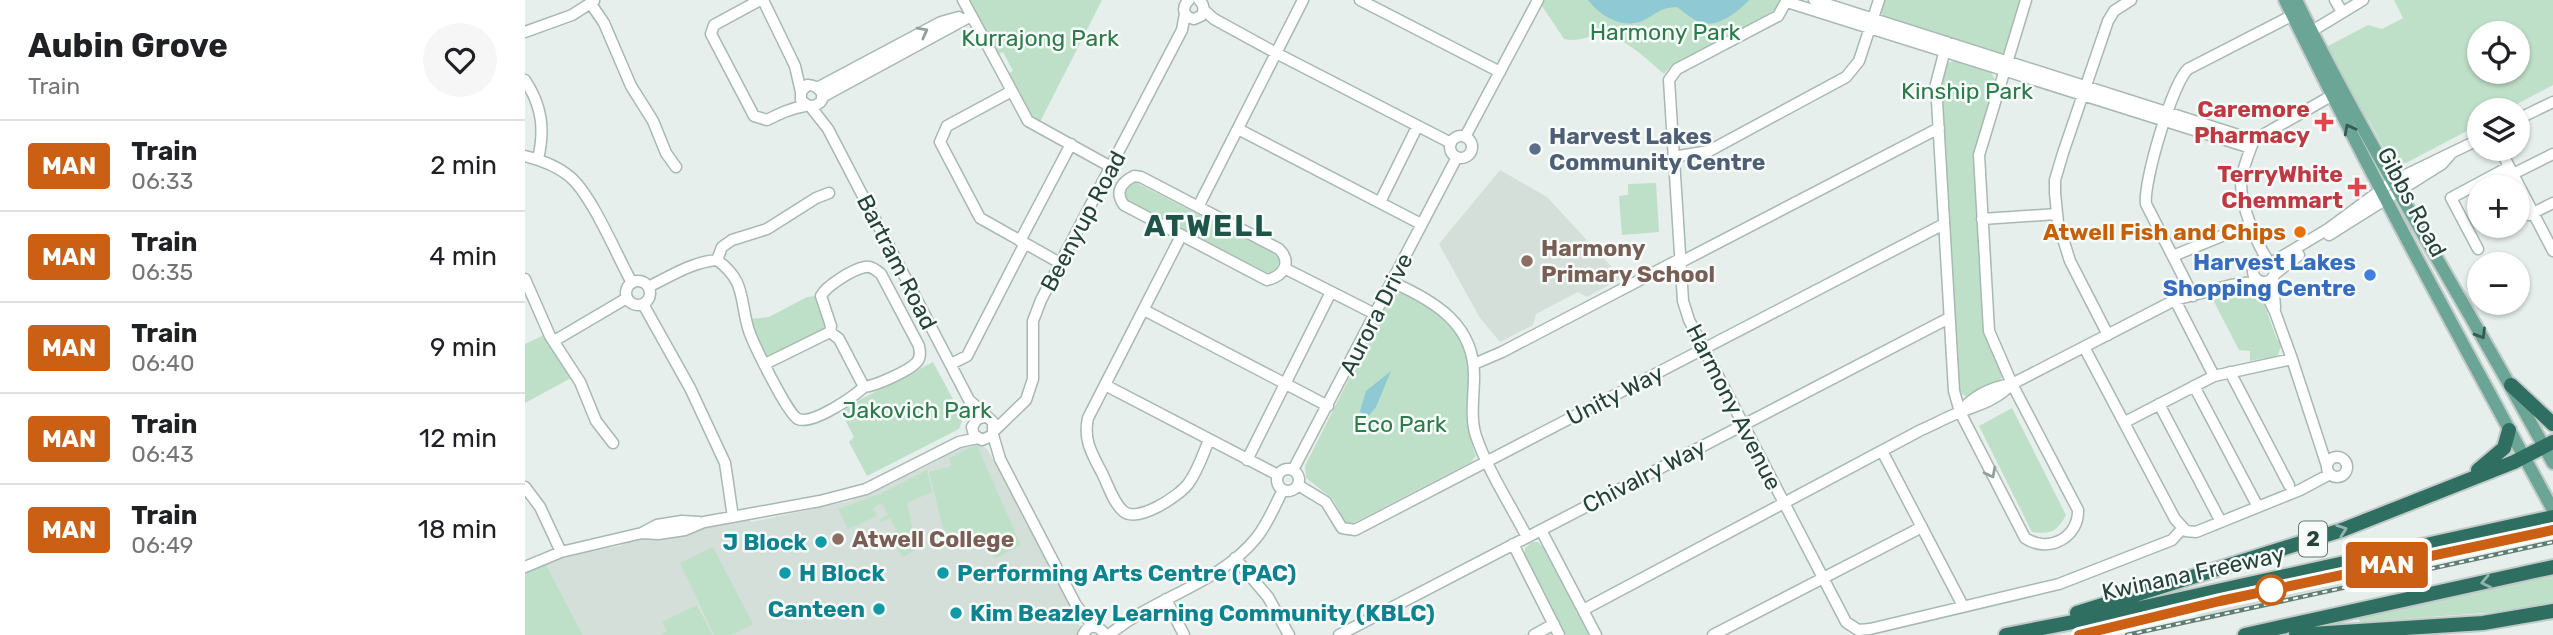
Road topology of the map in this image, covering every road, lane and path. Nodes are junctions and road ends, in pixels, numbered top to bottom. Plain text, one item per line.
1 (762, 0) edge
2 (1303, 0) edge
3 (1360, 0) edge
4 (1538, 0) edge
5 (1814, 0) edge
6 (1879, 0) edge
7 (2026, 0) edge
8 (2130, 0) edge
9 (2285, 0) edge
10 (2296, 0) edge
11 (2335, 0) edge
12 (2363, 0) edge
13 (1787, 1) edge
14 (593, 2) edge
15 (1194, 7) edge
16 (967, 9) edge
17 (2343, 12) junction
18 (2293, 15) junction
19 (1872, 23) junction
20 (2312, 31) junction
21 (525, 32) edge
22 (1946, 47) junction
23 (1276, 53) junction
24 (2006, 65) junction
25 (795, 66) junction
26 (1500, 72) junction
27 (525, 80) edge
28 (2084, 91) junction
29 (819, 92) junction
30 (1010, 92) junction
31 (801, 93) junction
32 (2337, 93) junction
33 (2553, 102) edge
34 (808, 106) junction
35 (782, 112) junction
36 (2530, 113) edge
37 (2167, 116) junction
38 (825, 124) junction
39 (1417, 127) junction
40 (1939, 128) junction
41 (1238, 129) junction
42 (1465, 137) junction
43 (1071, 144) junction
44 (1451, 144) junction
45 (2252, 144) junction
46 (2467, 146) edge
47 (2553, 154) edge
48 (525, 156) edge
49 (1457, 157) junction
50 (1673, 157) junction
51 (538, 159) junction
52 (2502, 161) edge
53 (2504, 161) edge
54 (676, 167) dead end
55 (1111, 167) junction
56 (2509, 173) junction
57 (2396, 186) junction
58 (829, 193) dead end
59 (2383, 194) junction
60 (1380, 202) junction
61 (2553, 203) edge
62 (1198, 207) junction
63 (2057, 214) junction
64 (2531, 214) junction
65 (1982, 219) junction
66 (1422, 224) junction
67 (1944, 224) junction
68 (2251, 224) junction
69 (1181, 236) junction
70 (2254, 237) junction
71 (1023, 242) junction
72 (2478, 248) dead end
73 (2553, 251) edge
74 (2173, 256) junction
75 (717, 260) junction
76 (1680, 261) junction
77 (2553, 261) edge
78 (2270, 262) junction
79 (1060, 263) junction
80 (1284, 268) junction
81 (2257, 274) junction
82 (2274, 276) junction
83 (525, 279) edge
84 (1392, 282) junction
85 (632, 283) junction
86 (648, 287) junction
87 (1332, 292) junction
88 (2193, 296) junction
89 (627, 298) junction
90 (2175, 300) junction
91 (643, 304) junction
92 (1144, 310) junction
93 (2275, 312) junction
94 (1375, 314) junction
95 (1949, 318) junction
96 (830, 332) junction
97 (2108, 335) junction
98 (554, 341) junction
99 (2084, 347) junction
100 (1704, 349) junction
101 (2292, 359) junction
102 (765, 364) junction
103 (951, 364) junction
104 (1474, 364) junction
105 (2230, 372) junction
106 (2214, 376) junction
107 (1285, 384) junction
108 (2012, 384) junction
109 (1105, 385) junction
110 (2511, 385) junction
111 (2194, 386) junction
112 (864, 387) junction
113 (969, 400) junction
114 (2159, 404) junction
115 (1328, 406) junction
116 (1960, 412) junction
117 (1010, 415) junction
118 (988, 418) junction
119 (2125, 422) junction
120 (973, 424) junction
121 (2553, 424) edge
122 (1743, 425) junction
123 (2509, 430) junction
124 (994, 433) junction
125 (2317, 437) junction
126 (980, 439) junction
127 (1209, 440) junction
128 (959, 442) junction
129 (613, 443) dead end
130 (2549, 445) edge
131 (1882, 451) junction
132 (2336, 457) junction
133 (2525, 458) junction
134 (1000, 459) junction
135 (1247, 460) junction
136 (1487, 461) junction
137 (2553, 463) edge
138 (1293, 470) junction
139 (2329, 470) junction
140 (1278, 474) junction
141 (2459, 482) junction
142 (1298, 485) junction
143 (2289, 485) dead end
144 (525, 486) edge
145 (1283, 490) junction
146 (1784, 503) junction
147 (2258, 507) junction
148 (2553, 510) edge
149 (733, 517) junction
150 (2553, 517) edge
151 (2221, 522) junction
152 (1921, 527) junction
153 (2182, 529) junction
154 (1541, 530) junction
155 (1527, 537) junction
156 (1513, 544) junction
157 (561, 552) junction
158 (1235, 558) junction
159 (525, 567) edge
160 (2553, 567) edge
161 (1823, 578) junction
162 (1166, 599) junction
163 (1076, 606) junction
164 (1962, 606) junction
165 (1583, 610) junction
166 (2552, 611) edge
167 (1554, 624) junction
168 (2037, 628) junction
169 (1102, 631) edge
170 (1083, 634) edge
171 (1184, 635) edge
172 (1289, 635) edge
173 (1339, 635) edge
174 (1534, 635) edge
175 (1559, 635) edge
176 (1596, 635) edge
177 (1713, 635) edge
178 (2006, 635) edge
179 (2245, 635) edge
180 (2296, 635) edge

1 - 25 street
1 - 35 street
2 - 23 street
3 - 26 street
4 - 26 street
5 - 19 street
6 - 19 street
7 - 24 street
8 - 28 street
9 - 18 main road, Gibbs Road
10 - 20 main road, Gibbs Road
11 - 17 street
12 - 17 street
13 - 19 street
13 - 50 street, Harmony Avenue
14 - 21 street
14 - 54 street
15 - 23 street
15 - 55 street, Beenyup Road
16 - 29 street
16 - 30 street
17 - 20 street
18 - 32 main road, Gibbs Road
18 - 37 street
19 - 22 street
19 - 50 street
20 - 32 main road, Gibbs Road
22 - 24 street
22 - 40 street
23 - 39 street
23 - 41 street
24 - 28 street
24 - 65 street
25 - 29 street
25 - 31 street
26 - 42 street
27 - 51 street
28 - 37 street
28 - 63 street
29 - 31 street
29 - 34 street
29 - 38 street, Bartram Road
30 - 43 street
30 - 71 street
31 - 34 street
31 - 35 street
32 - 45 street
32 - 57 main road, Gibbs Road
59 -> 32 main road, Gibbs Road
33 - 36 street
34 - 35 street
34 - 38 street, Bartram Road
37 - 45 street
37 - 74 street
38 - 103 street, Bartram Road
39 - 44 street
39 - 60 street
40 - 67 street
40 - 76 street
41 - 60 street
41 - 62 street
42 - 44 street
42 - 49 street
43 - 55 street
43 - 71 street
44 - 49 street
45 - 68 street
46 - 57 street
47 - 56 street
48 - 51 street
49 - 66 street, Aurora Drive
50 - 76 street, Harmony Avenue
51 - 85 street
52 - 56 street
53 - 56 street
55 - 79 street, Beenyup Road
56 - 64 street
56 - 72 street
57 - 59 street
57 -> 110 main road, Gibbs Road
58 - 75 street
59 - 78 street
59 - 82 street
59 - 123 main road, Gibbs Road
60 - 66 street
61 - 64 street
62 - 69 street
62 - 80 street
63 - 65 street
63 - 97 street
64 - 73 street
64 - 77 street
65 - 108 street
66 - 84 street, Aurora Drive
67 - 95 street
67 - 100 street, Unity Way
68 - 70 street
68 - 74 street
69 - 80 street
69 - 92 street
70 - 78 street
70 - 81 street
71 - 79 street
71 - 103 street
74 - 88 street
75 - 86 street
75 - 102 street
76 - 100 street, Harmony Avenue
76 - 104 street
78 - 81 street
78 - 82 street
79 - 117 street, Beenyup Road
80 - 87 street
81 - 82 street
81 - 88 street
81 - 93 street
82 - 93 street
83 - 98 street
84 - 94 street, Aurora Drive
84 - 104 street
85 - 86 street
85 - 89 street
86 - 91 street
87 - 94 street
87 - 107 street
88 - 90 street
89 - 91 street
89 - 98 street
90 - 97 street
90 - 106 street
91 - 149 street
92 - 107 street
92 - 109 street
93 - 101 street
94 - 115 street, Aurora Drive
95 - 116 street
95 - 122 street, Chivalry Way
96 - 102 street
96 - 112 street
96 - 112 street
97 - 99 street
98 - 129 street
99 - 108 street
99 - 119 street
100 - 122 street, Harmony Avenue
100 - 136 street, Unity Way
101 - 105 street
101 - 125 street
102 - 112 street
103 - 113 street, Bartram Road
104 - 136 street
105 - 106 street
105 - 143 street
106 - 111 street
107 - 115 street
107 - 135 street
108 - 116 street
116 -> 108 street
109 - 127 street
109 - 127 street
110 - 121 highway
110 - 130 main road, Gibbs Road
111 - 114 street
111 - 147 street
113 - 118 street, Bartram Road
113 - 120 street, Bartram Road
114 - 119 street
114 - 151 street
115 - 138 street, Aurora Drive
116 - 131 street
117 - 118 street
117 - 124 street, Beenyup Road
118 - 120 street
118 - 124 street, Bartram Road
119 - 153 street
120 - 126 street, Bartram Road
120 - 128 street
122 - 146 street, Harmony Avenue
122 - 154 street, Chivalry Way
123 - 133 main road, Gibbs Road
123 - 141 highway
124 - 126 street
124 - 134 street
125 - 132 street
125 - 139 street
126 - 128 street
126 - 134 street
127 - 135 street
128 - 149 street
130 - 133 highway, 2
130 - 137 main road, Gibbs Road
131 - 146 street
131 - 152 street
132 - 139 street
132 - 139 street
133 - 141 highway, 2
133 - 148 main road, Gibbs Road
134 - 163 street
135 - 140 street
136 - 142 street, Unity Way
136 - 155 street
138 - 140 street
138 - 142 street
139 - 147 street
140 - 145 street
168 -> 141 highway, 2
142 - 145 street
144 - 157 street
145 - 158 street
146 - 161 street, Harmony Avenue
146 - 165 street
147 - 151 street
149 - 157 street
150 - 168 highway, Kwinana Freeway / 2
151 - 153 street
152 - 161 street
152 - 164 street
153 - 164 street
154 - 155 street, Chivalry Way
154 - 165 street
155 - 156 street, Chivalry Way
156 - 167 street
156 - 173 street, Chivalry Way
157 - 159 street
158 - 162 street
158 - 172 street
160 -> 179 highway
161 - 164 street, Harmony Avenue
161 - 177 street
162 - 169 street
162 - 171 street
163 - 169 street
163 - 170 street
165 - 176 street
166 - 180 highway
167 - 174 street
167 - 175 street
168 - 178 highway, Kwinana Freeway / 2
169 - 170 street

